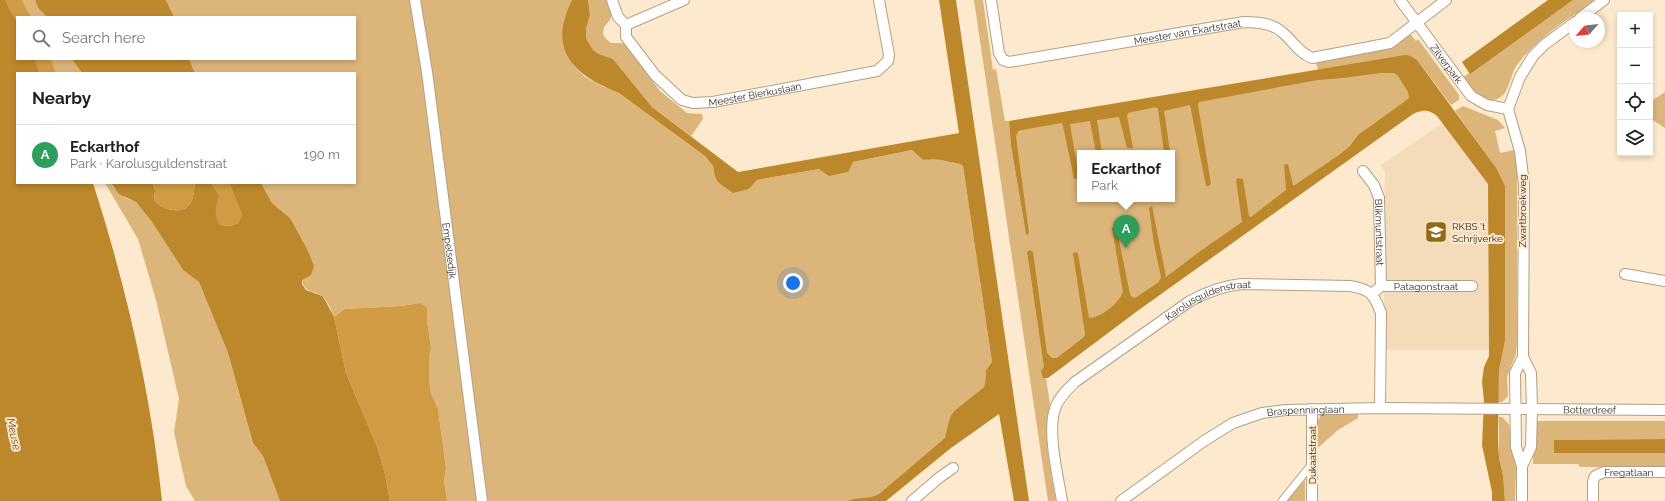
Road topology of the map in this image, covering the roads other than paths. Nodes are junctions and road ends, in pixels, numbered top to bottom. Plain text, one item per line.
1 (415, 0) edge
2 (612, 0) edge
3 (684, 0) edge
4 (879, 0) edge
5 (991, 0) edge
6 (1400, 0) edge
7 (1446, 0) edge
8 (1604, 0) edge
9 (1588, 12) edge
10 (1416, 23) junction
11 (626, 25) junction
12 (1569, 26) edge
13 (1508, 109) junction
14 (1363, 172) dead end
15 (1625, 274) dead end
16 (1665, 281) edge
17 (1381, 286) junction
18 (1472, 286) dead end
19 (1372, 294) junction
20 (1523, 357) junction
21 (1380, 408) junction
22 (1515, 408) junction
23 (1532, 408) junction
24 (1312, 409) junction
25 (1665, 410) edge
26 (1312, 463) junction
27 (1522, 466) junction
28 (953, 468) dead end
29 (1665, 472) edge
30 (482, 501) edge
31 (912, 501) edge
32 (1062, 501) edge
33 (1122, 501) edge
34 (1282, 501) edge
35 (1312, 501) edge
36 (1522, 501) edge
37 (1593, 501) edge

1 - 30 street, Empelsedijk
2 - 11 street, Meester Bierkuslaan
3 - 11 street
4 - 11 street, Meester Bierkuslaan
5 - 10 street, Meester van Ekartstraat
6 - 10 street, Zilverpark
7 - 10 street, Meester van Ekartstraat
8 - 9 street
10 - 13 street, Zilverpark
12 - 13 street
13 - 20 street, Zwartbroekweg
14 - 17 street, Blikmuntstraat
15 - 16 street
17 - 18 street, Patagonstraat
17 - 19 street
19 - 21 street
19 - 32 street, Karolusguldenstraat
20 - 22 street, Zwartbroekweg
20 - 23 street, Zwartbroekweg
21 - 22 street, Braspenninglaan
21 - 24 street, Braspenninglaan
22 - 23 street, Botterdreef
22 - 27 street, Zwartbroekweg
23 - 25 street, Botterdreef
23 - 27 street, Zwartbroekweg
24 - 26 street, Dukaatstraat
24 - 33 street, Braspenninglaan
26 - 34 street
26 - 35 street, Dukaatstraat
27 - 36 street, Zwartbroekweg
28 - 31 street
29 - 37 street, Fregatlaan

